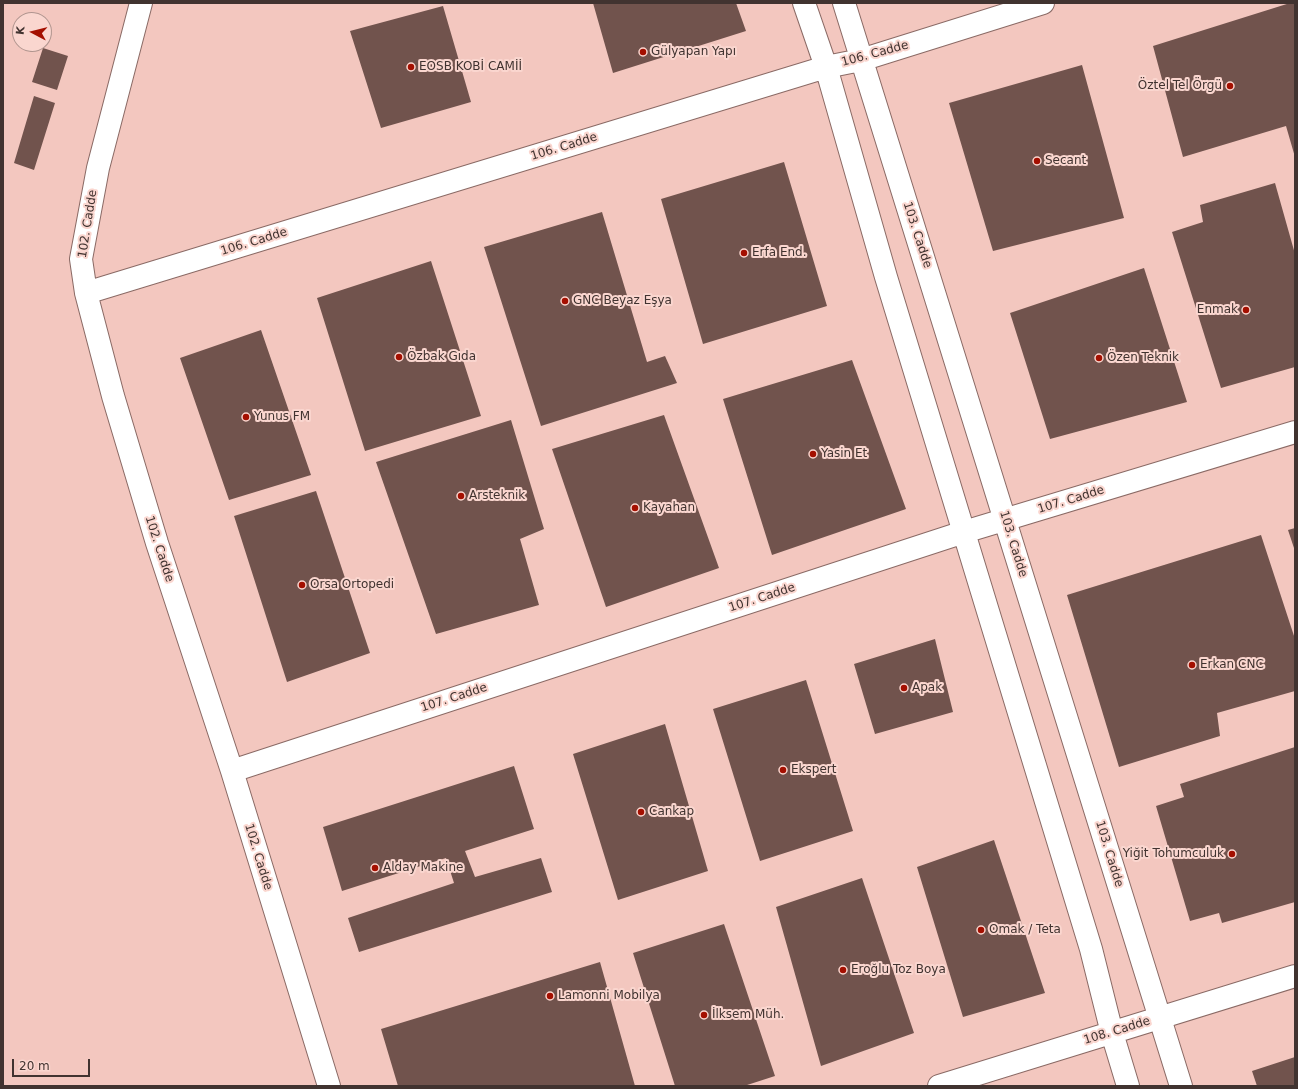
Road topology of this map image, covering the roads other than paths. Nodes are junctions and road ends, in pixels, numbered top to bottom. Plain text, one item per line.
1 (804, 3) edge
2 (844, 3) edge
3 (1043, 3) edge
4 (142, 6) edge
5 (861, 60) junction
6 (826, 67) junction
7 (86, 293) junction
8 (1295, 432) edge
9 (1005, 520) junction
10 (964, 532) junction
11 (232, 771) junction
12 (1295, 976) edge
13 (1160, 1018) junction
14 (1112, 1033) junction
15 (329, 1086) edge
16 (939, 1086) edge
17 (1128, 1086) edge
18 (1181, 1086) edge

1 - 6 street
2 - 5 street, 103. Cadde
3 - 5 street, 106. Cadde
4 - 7 street, 102. Cadde
5 - 6 street, 106. Cadde
5 - 9 street, 103. Cadde
6 - 7 street, 106. Cadde
6 - 10 street
7 - 11 street, 102. Cadde
8 - 9 street, 107. Cadde
9 - 10 street, 107. Cadde
9 - 13 street, 103. Cadde
10 - 11 street, 107. Cadde
10 - 14 street
11 - 15 street, 102. Cadde
12 - 13 street, 108. Cadde
13 - 14 street, 108. Cadde
13 - 18 street, 103. Cadde
14 - 16 street, 108. Cadde
14 - 17 street

